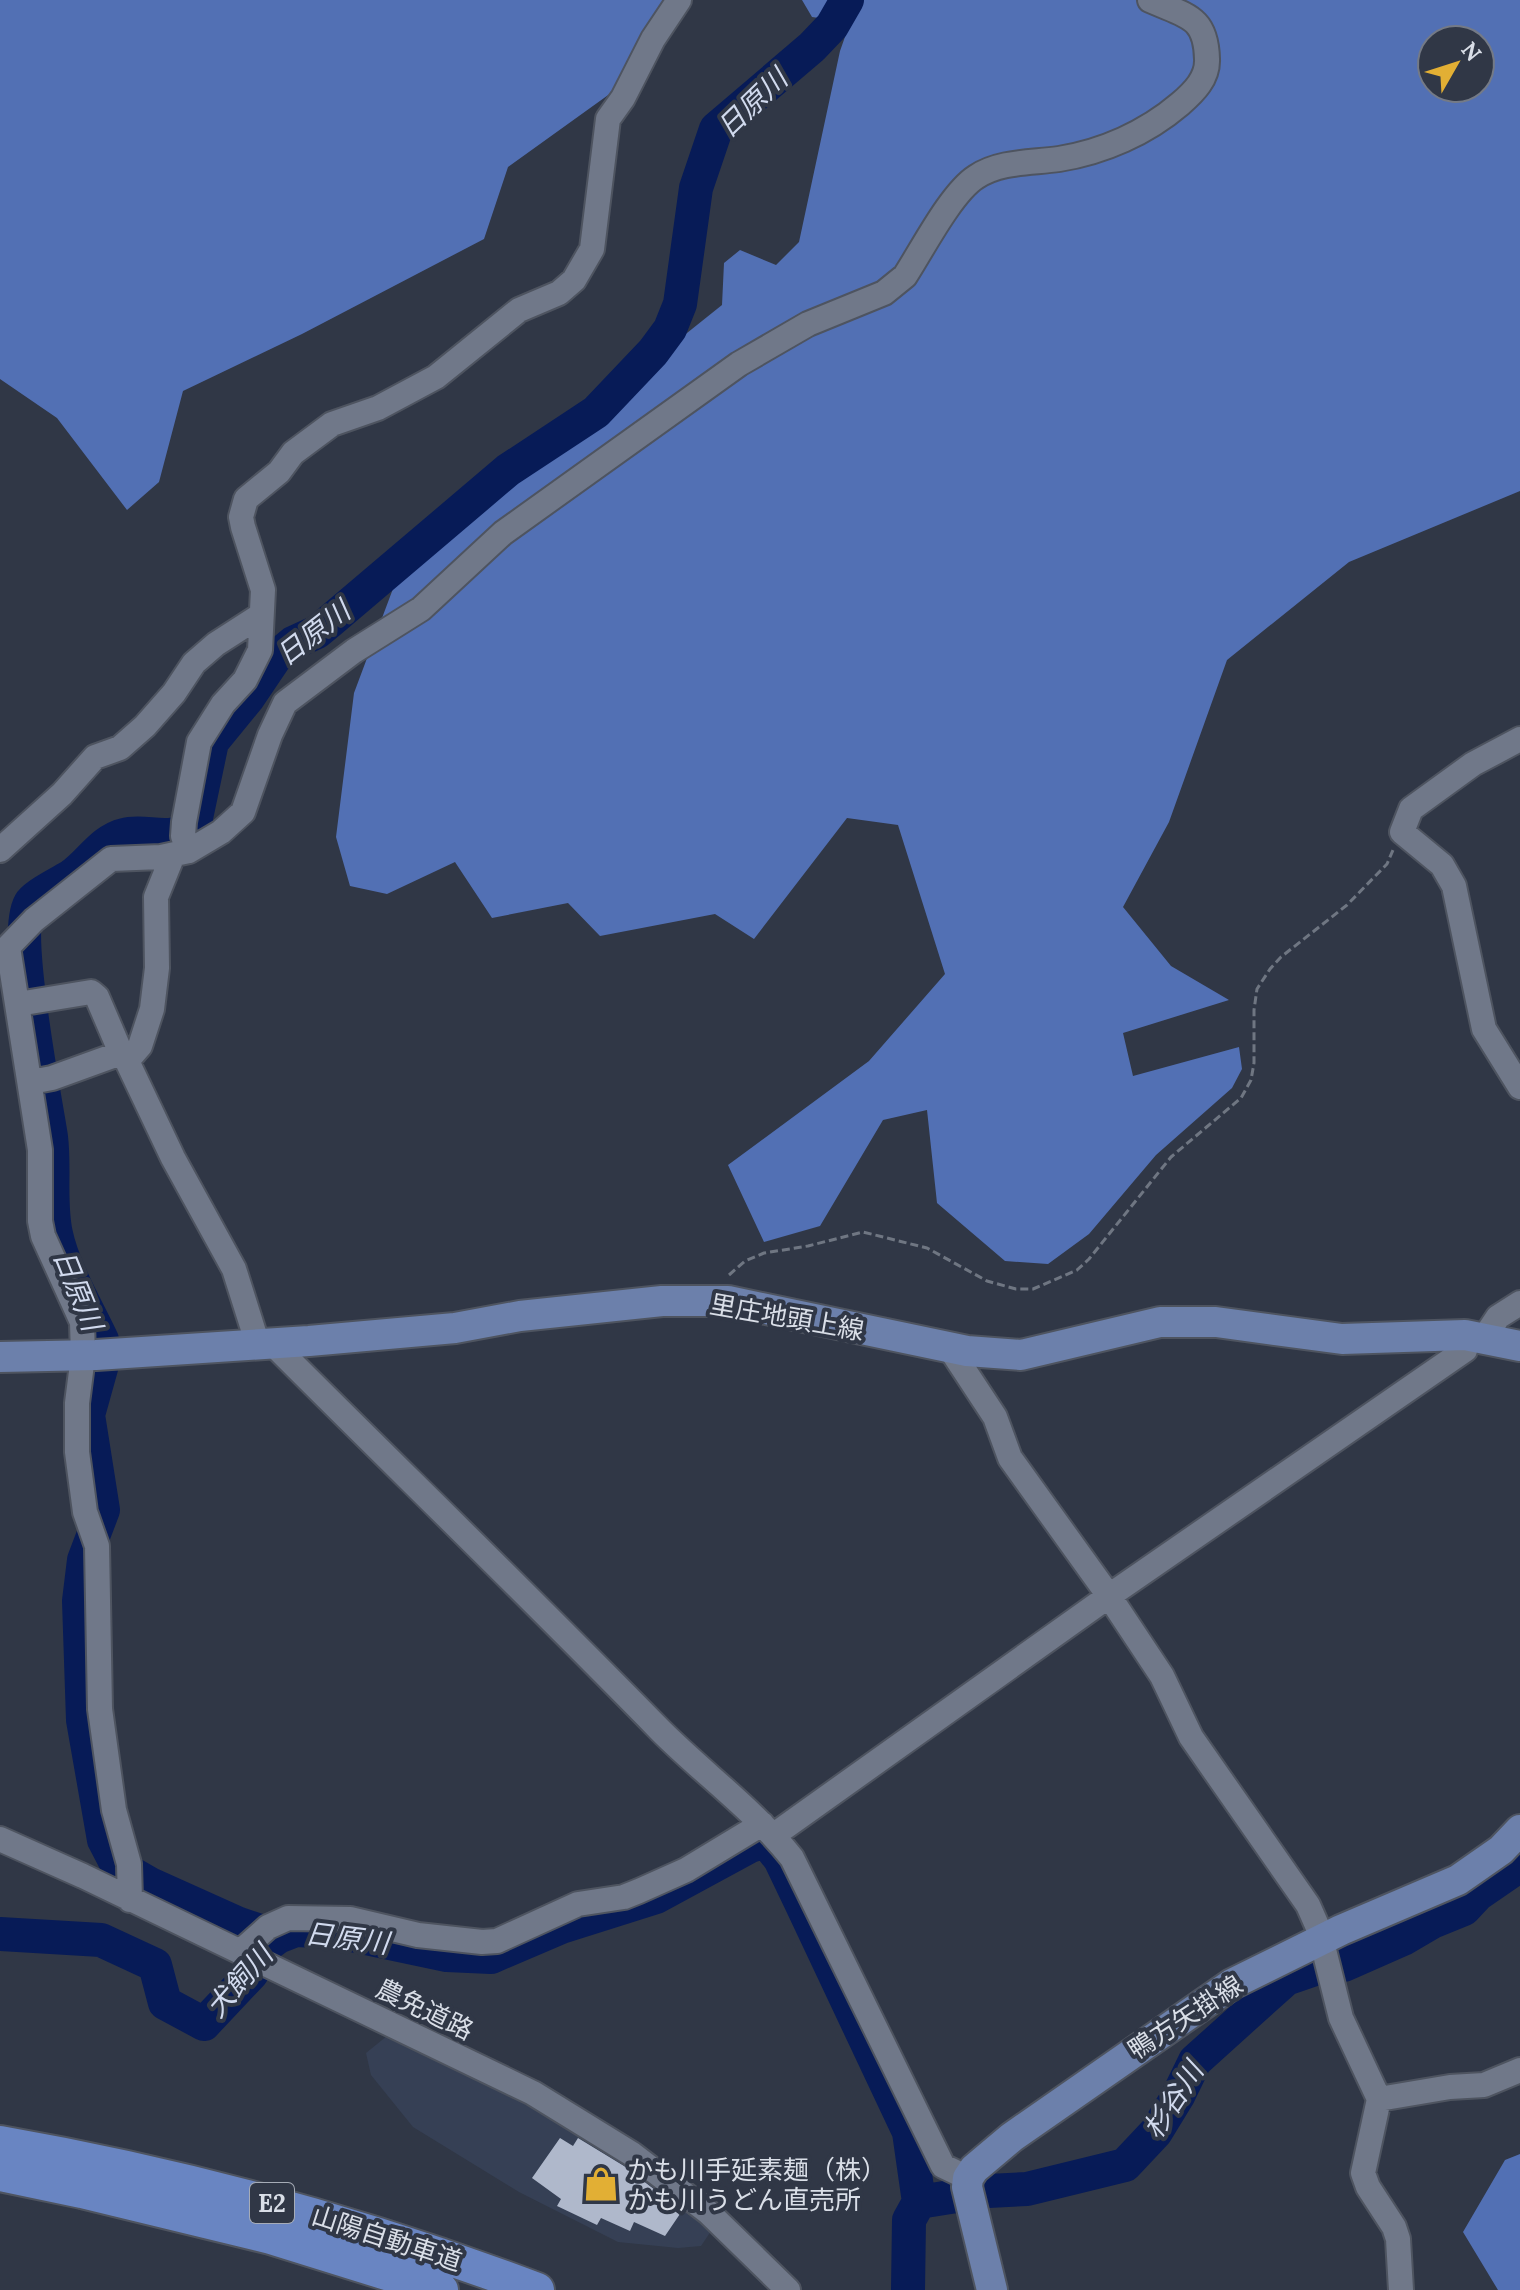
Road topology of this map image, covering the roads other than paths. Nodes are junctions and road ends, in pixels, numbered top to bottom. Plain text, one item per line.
1 (679, 0) edge
2 (1150, 0) edge
3 (261, 615) junction
4 (1520, 739) edge
5 (182, 841) junction
6 (0, 850) edge
7 (17, 929) edge
8 (26, 1003) junction
9 (124, 1057) junction
10 (40, 1080) junction
11 (1520, 1087) edge
12 (1520, 1303) edge
13 (1475, 1336) junction
14 (265, 1344) junction
15 (1520, 1346) edge
16 (949, 1347) junction
17 (96, 1355) junction
18 (0, 1357) edge
19 (1109, 1596) junction
20 (768, 1829) junction
21 (1520, 1830) edge
22 (0, 1839) edge
23 (130, 1883) junction
24 (1323, 1945) junction
25 (255, 1948) junction
26 (1520, 2070) edge
27 (1379, 2099) junction
28 (0, 2143) edge
29 (0, 2174) edge
30 (969, 2190) junction
31 (441, 2290) edge
32 (537, 2290) edge
33 (788, 2290) edge
34 (992, 2290) edge
35 (1401, 2290) edge

1 - 3 street
2 - 5 street
3 - 5 street
3 - 6 street
4 - 11 street
5 - 7 street
5 - 9 street
7 - 8 street
8 - 9 street
8 - 10 street
9 - 10 street
9 - 14 street
10 - 17 street
12 - 13 street
13 - 15 main road, 里庄地頭上線
13 - 16 main road, 里庄地頭上線
13 - 19 street
14 - 16 main road, 里庄地頭上線
14 - 17 main road, 里庄地頭上線
14 - 20 street
16 - 19 street
17 - 18 main road, 里庄地頭上線
17 - 23 street
19 - 20 street
19 - 24 street
20 - 25 street
20 - 30 street
21 - 24 main road, 鴨方矢掛線
22 - 23 street, 農免道路
23 - 25 street, 農免道路
24 - 27 street
24 - 30 main road, 鴨方矢掛線
25 - 33 street, 農免道路
26 - 27 street
27 - 35 street
28 - 32 highway, 山陽自動車道 / E2
29 - 31 highway, 山陽自動車道 / E2
30 - 34 main road

